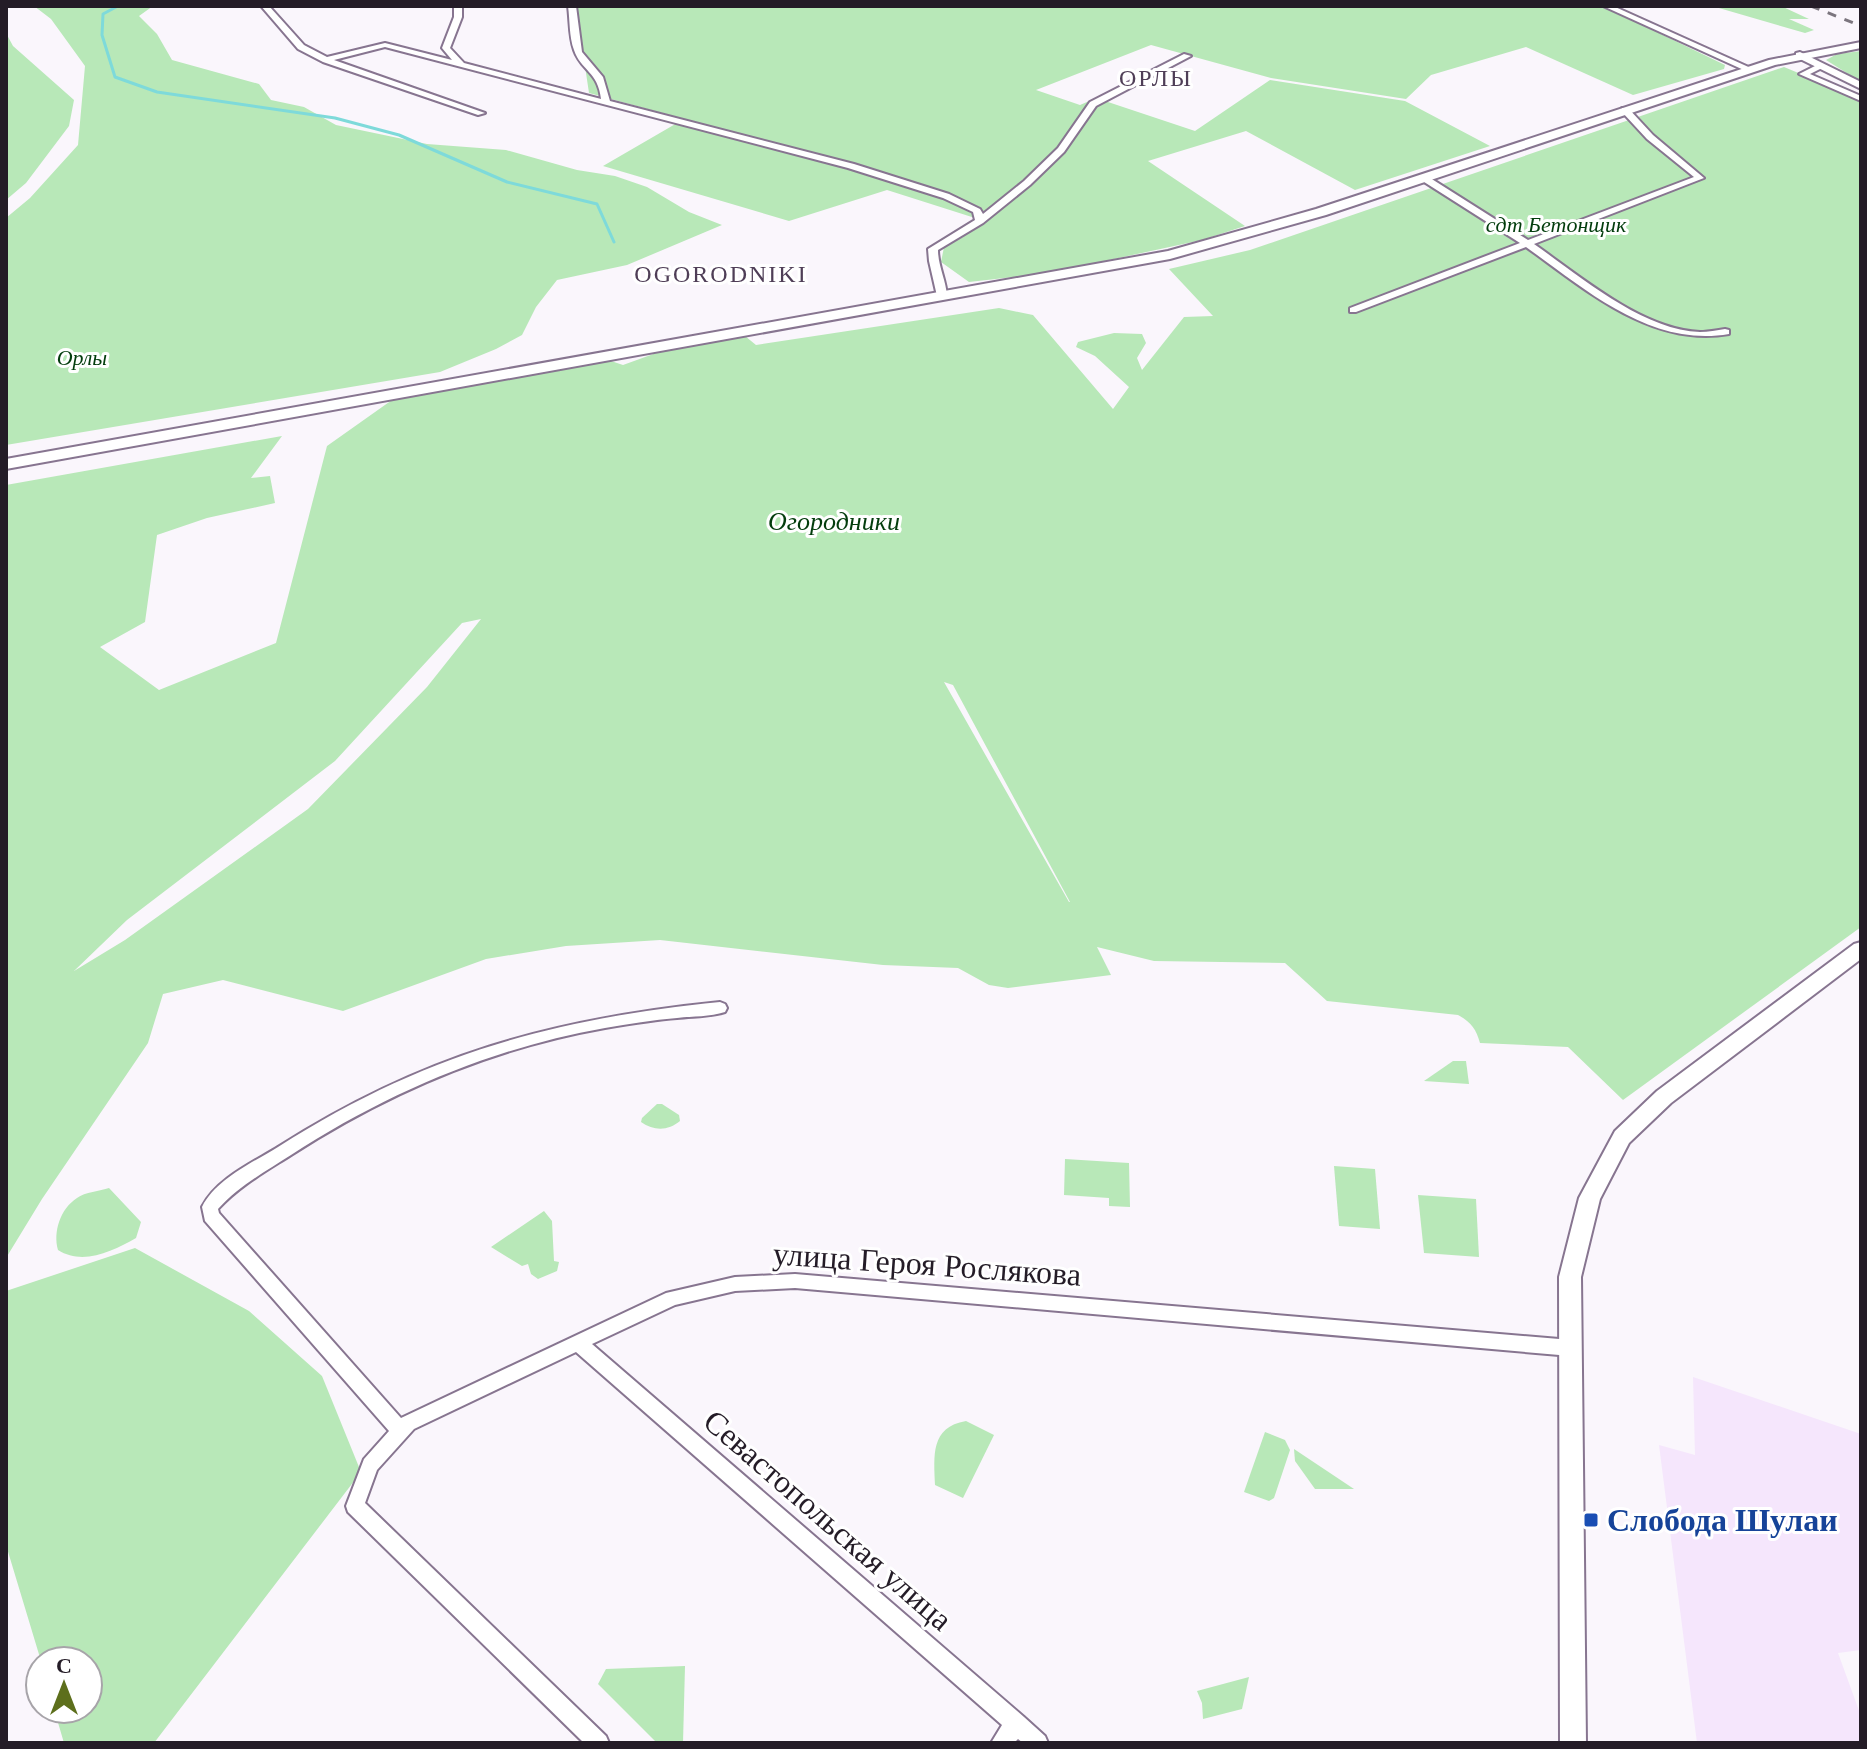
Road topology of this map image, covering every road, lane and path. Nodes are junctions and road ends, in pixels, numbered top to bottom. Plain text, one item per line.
1 (265, 6) edge
2 (458, 6) edge
3 (572, 6) edge
4 (1607, 6) edge
5 (1861, 45) edge
6 (1800, 55) junction
7 (1187, 56) dead end
8 (326, 60) junction
9 (461, 65) junction
10 (1820, 67) junction
11 (1749, 69) junction
12 (1861, 86) edge
13 (1861, 99) edge
14 (606, 102) junction
15 (1625, 110) junction
16 (481, 113) dead end
17 (1424, 178) junction
18 (980, 221) junction
19 (1526, 243) junction
20 (942, 296) junction
21 (1353, 310) dead end
22 (1725, 332) dead end
23 (6, 464) edge
24 (1861, 949) edge
25 (720, 1008) dead end
26 (578, 1343) junction
27 (1571, 1348) junction
28 (400, 1430) junction
29 (1017, 1724) junction
30 (596, 1742) edge
31 (1001, 1743) edge
32 (1038, 1743) edge
33 (1573, 1743) edge

1 - 8 street
2 - 9 street
3 - 14 street
4 - 11 street
5 - 6 main road
6 - 10 street
6 - 11 main road
7 - 18 street
8 - 9 street
8 - 16 street
9 - 14 street
10 - 12 street
10 - 13 street
11 - 15 main road
14 - 18 street
15 - 17 main road
15 - 19 street
17 - 19 street
17 - 20 main road
18 - 20 street
19 - 21 street
19 - 22 street
20 - 23 main road
24 - 27 street
25 - 28 street
26 - 27 street, улица Героя Рослякова
26 - 28 street, улица Героя Рослякова
26 - 29 street, Севастопольская улица
27 - 33 street
28 - 30 street, улица Героя Рослякова
29 - 31 street
29 - 32 street, Севастопольская улица

